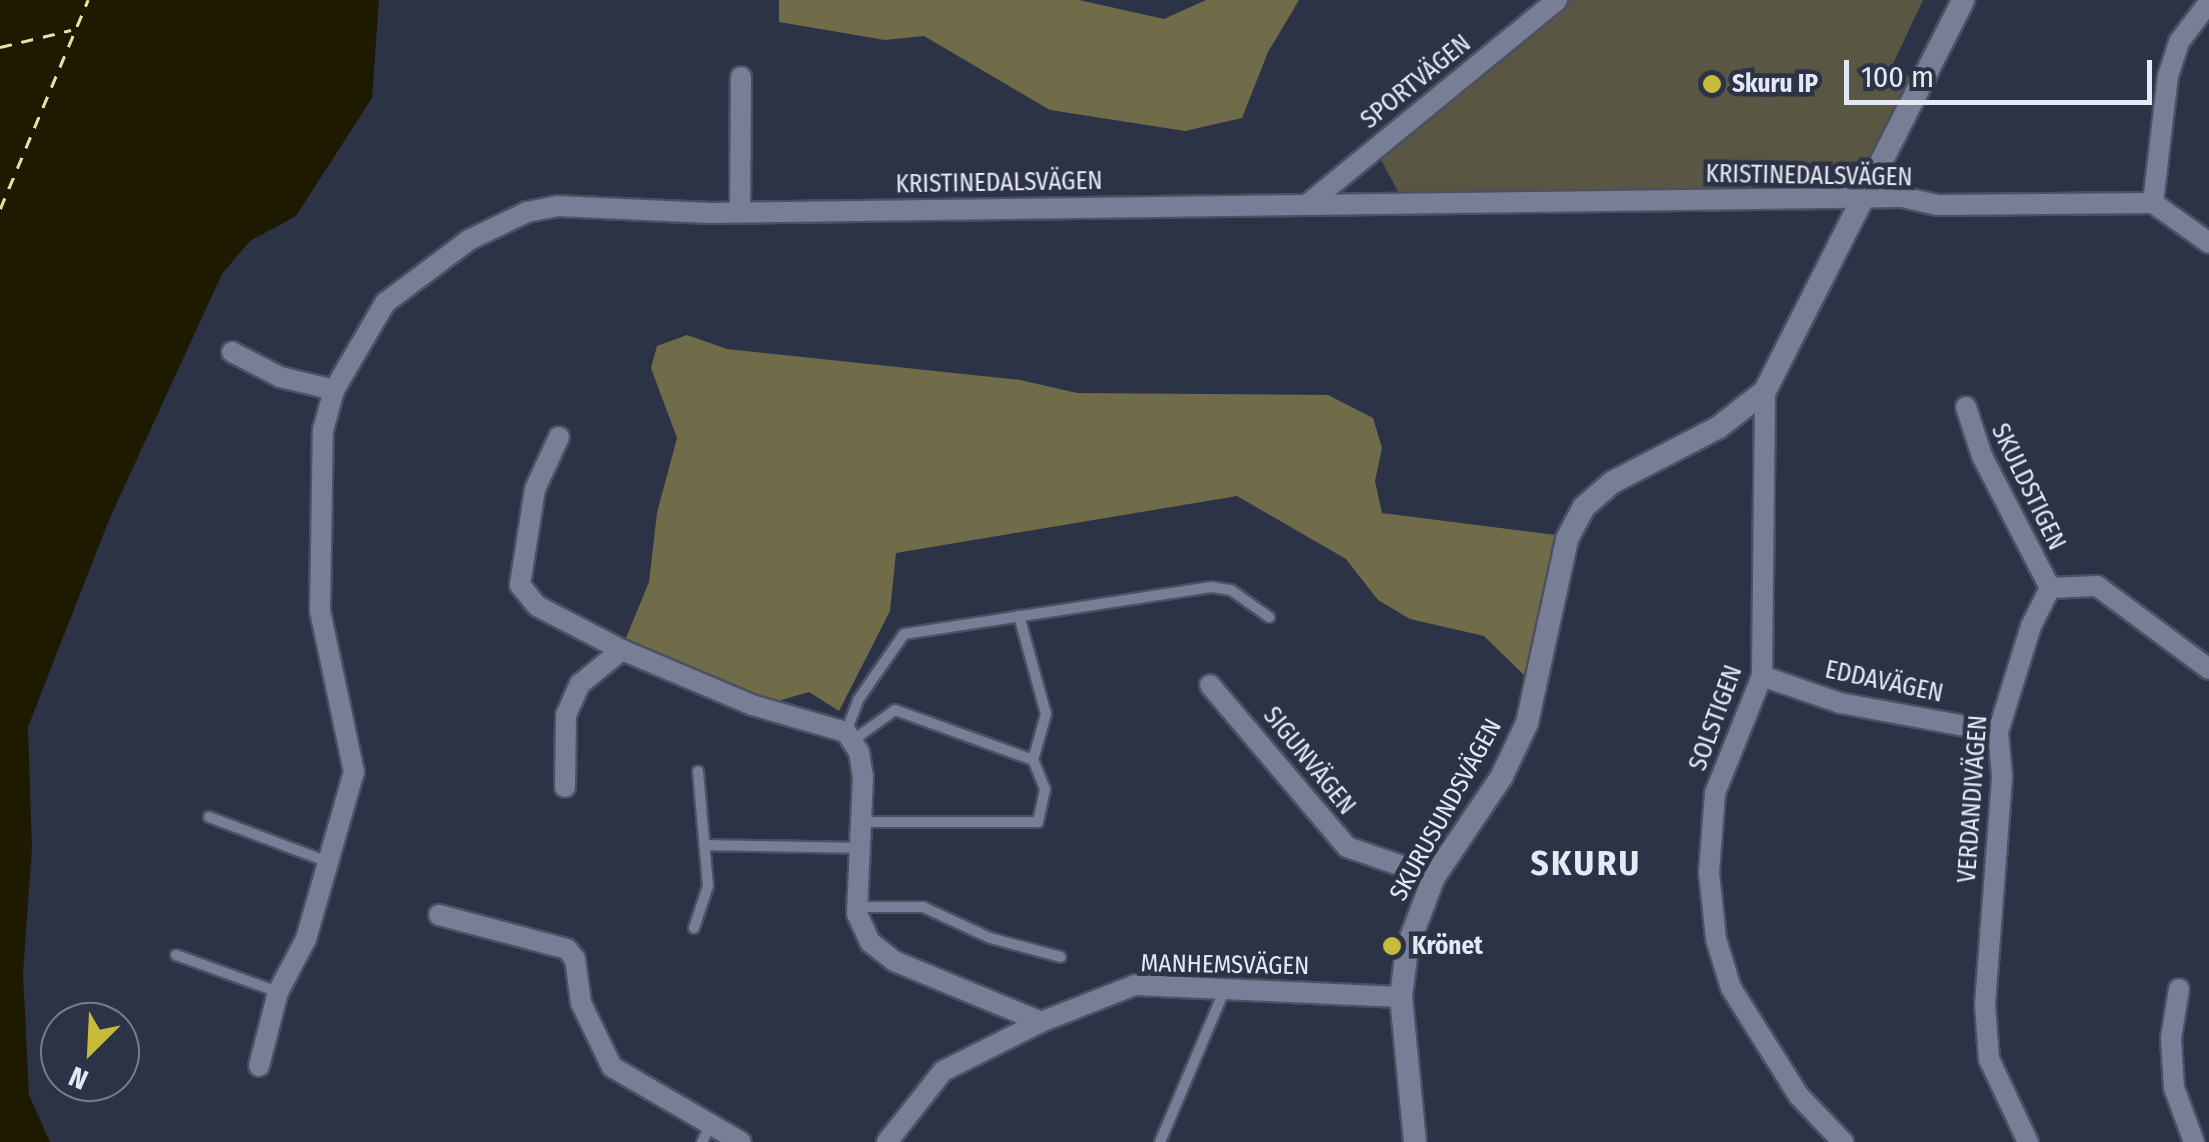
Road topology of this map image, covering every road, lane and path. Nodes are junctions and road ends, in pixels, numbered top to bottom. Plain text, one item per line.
1 (1557, 0) edge
2 (1963, 0) edge
3 (2209, 2) edge
4 (740, 78) dead end
5 (1862, 197) junction
6 (2154, 202) junction
7 (1308, 204) junction
8 (740, 212) junction
9 (2209, 243) edge
10 (232, 352) dead end
11 (334, 390) junction
12 (1764, 391) junction
13 (1966, 407) dead end
14 (559, 437) dead end
15 (2050, 588) junction
16 (1019, 616) junction
17 (1269, 617) dead end
18 (622, 650) junction
19 (2209, 670) edge
20 (1762, 676) junction
21 (1210, 685) dead end
22 (1998, 732) junction
23 (849, 736) junction
24 (1034, 760) junction
25 (698, 770) dead end
26 (565, 787) dead end
27 (209, 817) dead end
28 (860, 822) junction
29 (707, 845) junction
30 (858, 848) junction
31 (328, 862) junction
32 (1434, 878) junction
33 (857, 907) junction
34 (439, 915) dead end
35 (694, 928) dead end
36 (176, 954) dead end
37 (1060, 957) dead end
38 (1225, 988) junction
39 (2178, 990) dead end
40 (278, 992) junction
41 (1400, 997) junction
42 (1041, 1022) junction
43 (259, 1066) dead end
44 (706, 1134) edge
45 (741, 1142) edge
46 (888, 1142) edge
47 (1160, 1142) edge
48 (1415, 1142) edge
49 (1842, 1142) edge
50 (2028, 1142) edge
51 (2194, 1142) edge

1 - 7 street, SPORTVÄGEN
2 - 5 street, SKURUSUNDSVÄGEN
3 - 6 street
4 - 8 street
5 - 6 street, KRISTINEDALSVÄGEN
5 - 7 street, KRISTINEDALSVÄGEN
5 - 12 street, SKURUSUNDSVÄGEN
6 - 9 street
7 - 8 street, KRISTINEDALSVÄGEN
8 - 11 street, KRISTINEDALSVÄGEN
10 - 11 street
11 - 31 street, KRISTINEDALSVÄGEN
12 - 20 street, SOLSTIGEN
12 - 32 street, SKURUSUNDSVÄGEN
13 - 15 street, SKULDSTIGEN
14 - 18 street
15 - 19 street
15 - 22 street, VERDANDIVÄGEN
16 - 17 lane
16 - 23 lane
16 - 24 lane
18 - 23 street
18 - 26 street
20 - 22 street, EDDAVÄGEN
20 - 49 street, SOLSTIGEN
21 - 32 street, SIGUNVÄGEN
22 - 50 street, VERDANDIVÄGEN
23 - 24 lane
23 - 28 street
24 - 28 lane
25 - 29 lane
27 - 31 lane
28 - 30 street
29 - 30 lane
29 - 35 lane
30 - 33 street
31 - 40 street, KRISTINEDALSVÄGEN
32 - 41 street, SKURUSUNDSVÄGEN
33 - 37 lane
33 - 42 street
34 - 44 street
36 - 40 lane
38 - 41 street, MANHEMSVÄGEN
38 - 42 street, MANHEMSVÄGEN
38 - 47 lane
39 - 51 street
40 - 43 street, KRISTINEDALSVÄGEN
41 - 48 street, SKURUSUNDSVÄGEN
42 - 46 street, MANHEMSVÄGEN
44 - 45 street

